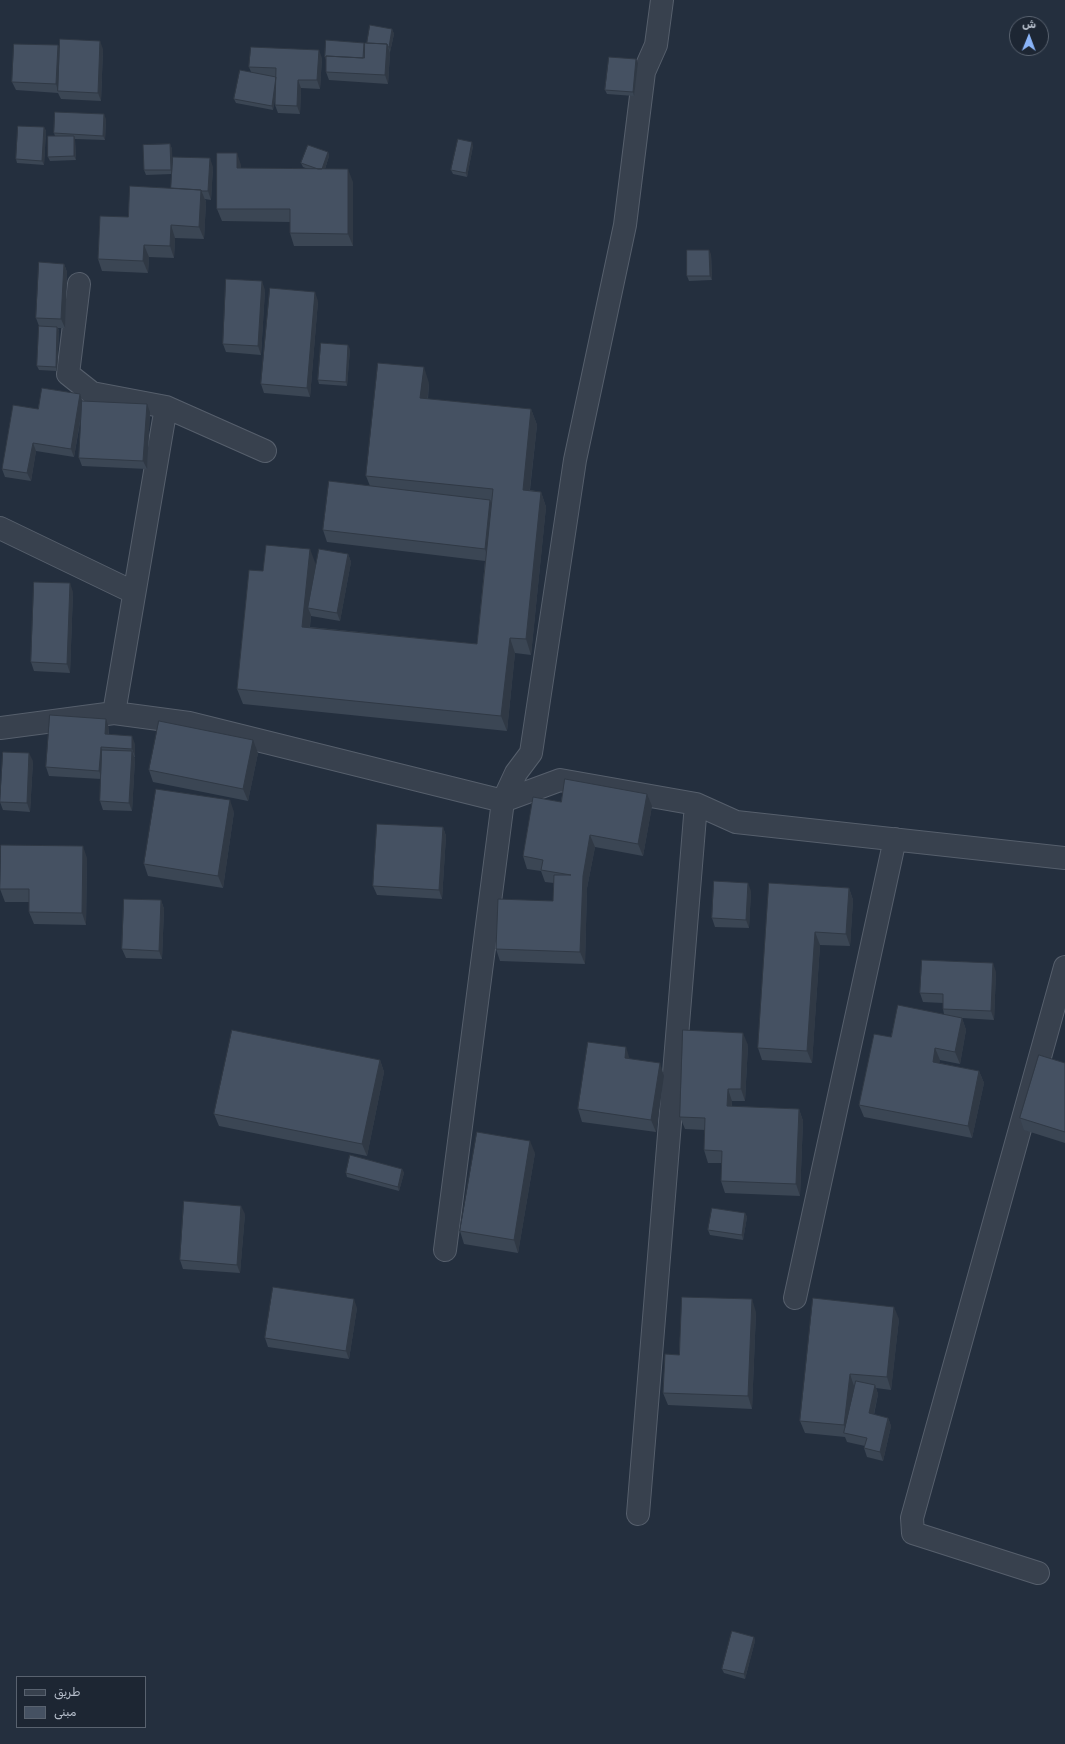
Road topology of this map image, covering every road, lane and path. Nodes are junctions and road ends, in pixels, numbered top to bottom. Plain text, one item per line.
1 (662, 0) edge
2 (79, 284) dead end
3 (166, 407) junction
4 (265, 451) dead end
5 (0, 528) edge
6 (133, 592) junction
7 (114, 713) junction
8 (0, 728) edge
9 (503, 801) junction
10 (696, 804) junction
11 (895, 839) junction
12 (1065, 858) edge
13 (1065, 967) edge
14 (445, 1250) dead end
15 (795, 1298) dead end
16 (638, 1514) dead end
17 (1038, 1573) dead end

1 - 9 street
2 - 3 street
3 - 4 street
3 - 6 street
5 - 6 street
6 - 7 street
7 - 8 street
7 - 9 street
9 - 10 street
9 - 14 street
10 - 11 street
10 - 16 street
11 - 12 street
11 - 15 street
13 - 17 street

